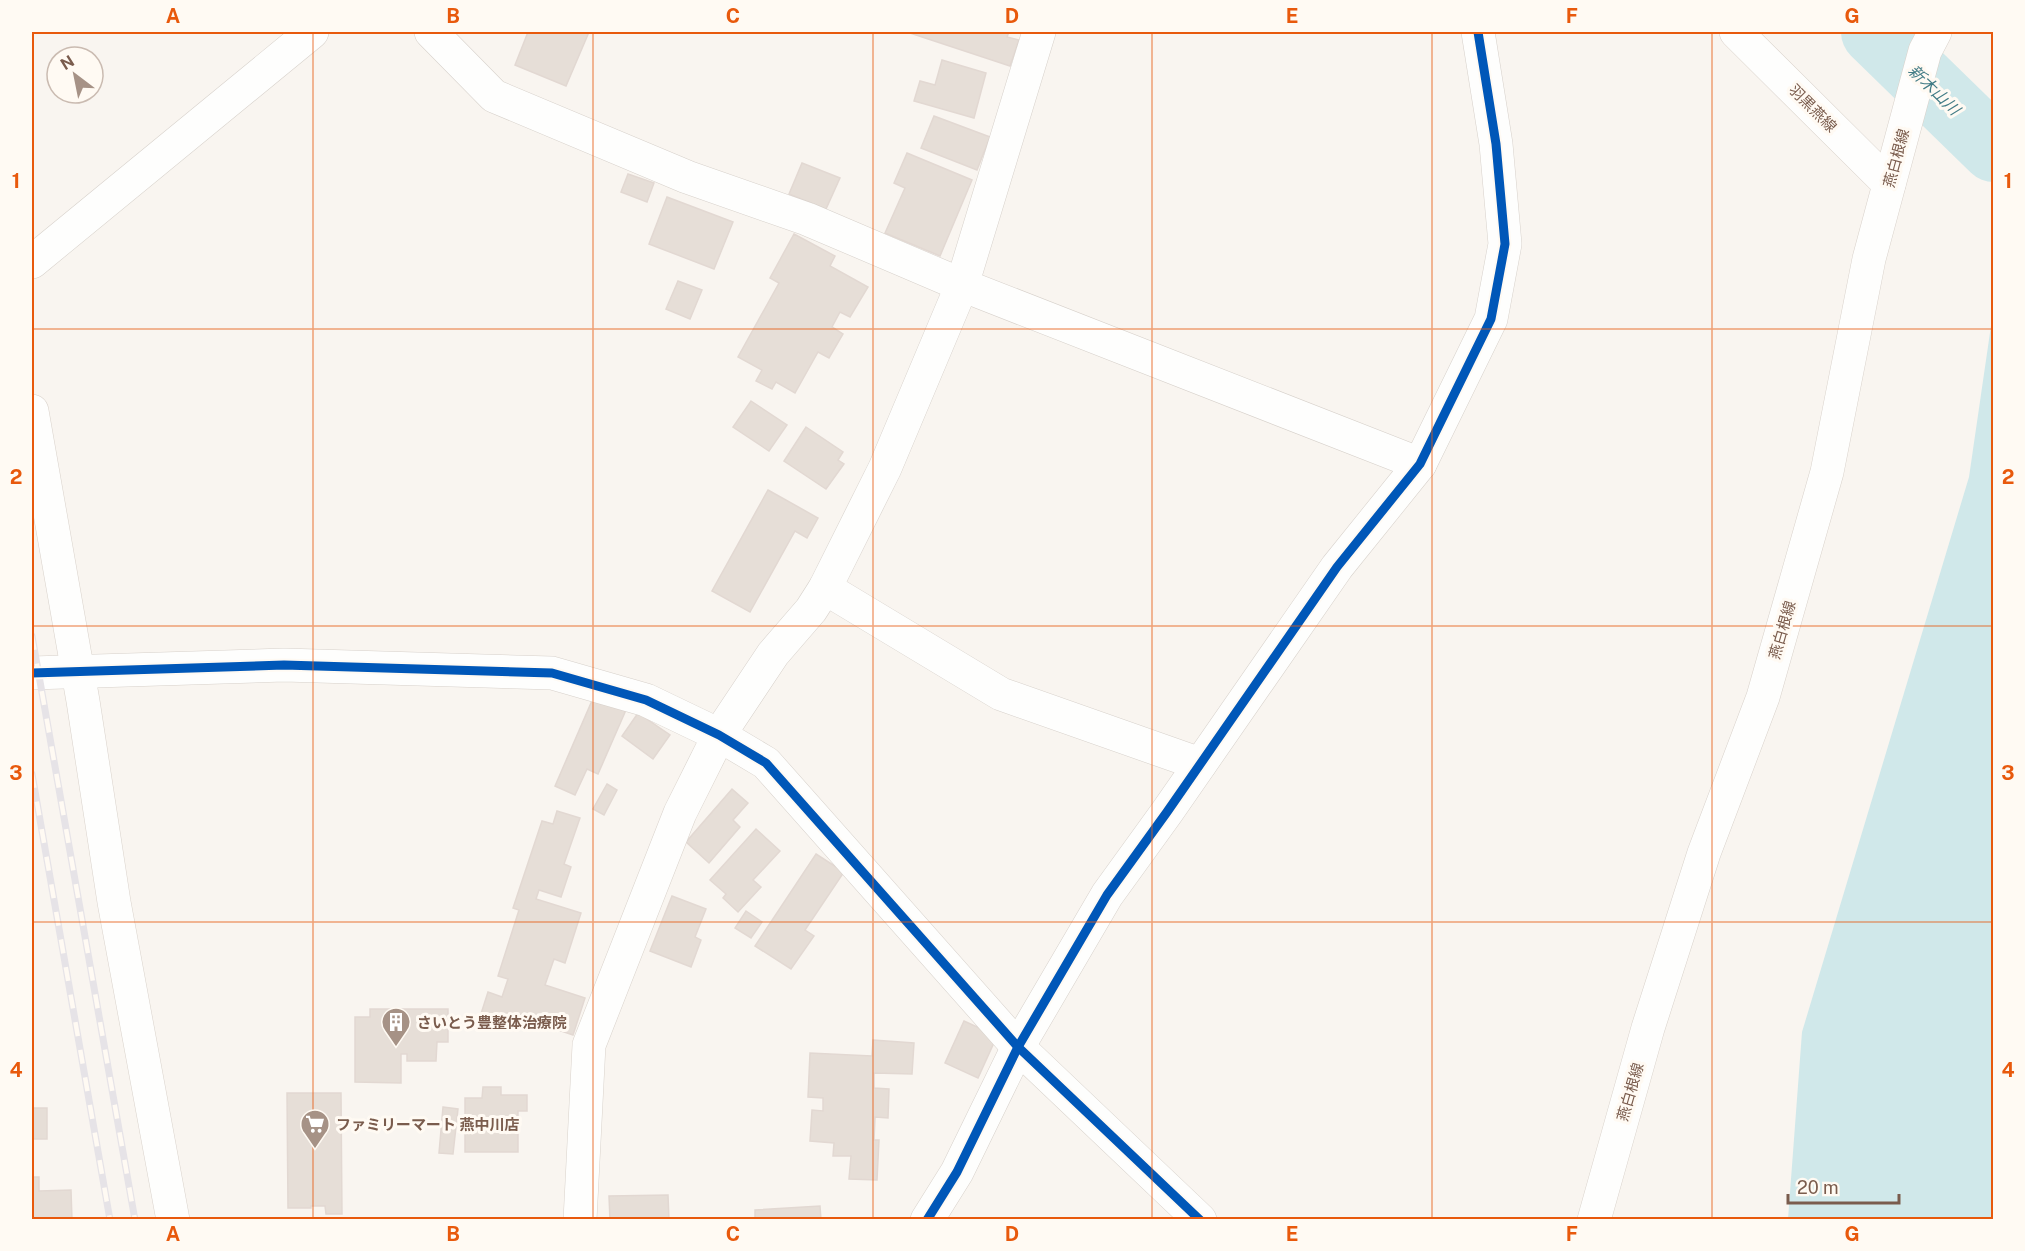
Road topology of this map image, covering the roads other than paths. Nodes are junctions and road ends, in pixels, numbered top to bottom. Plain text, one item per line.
1 (312, 32) edge
2 (431, 32) edge
3 (1039, 32) edge
4 (1478, 32) edge
5 (1736, 32) edge
6 (1935, 32) edge
7 (1889, 184) junction
8 (32, 262) edge
9 (962, 285) junction
10 (32, 411) edge
11 (1420, 464) junction
12 (825, 588) junction
13 (76, 672) junction
14 (32, 673) edge
15 (719, 735) junction
16 (1200, 764) junction
17 (1018, 1047) junction
18 (173, 1220) edge
19 (580, 1220) edge
20 (927, 1220) edge
21 (1200, 1220) edge
22 (1594, 1220) edge

1 - 8 street
2 - 9 street
3 - 9 street
4 - 11 street
5 - 7 street, 羽黒燕線
6 - 7 street, 燕白根線
7 - 22 street, 燕白根線
9 - 11 street
9 - 12 street
10 - 13 street
11 - 16 street
12 - 15 street
12 - 16 street
13 - 14 street
13 - 15 street
13 - 18 street
15 - 17 street
15 - 19 street
16 - 17 street
17 - 20 street
17 - 21 street

